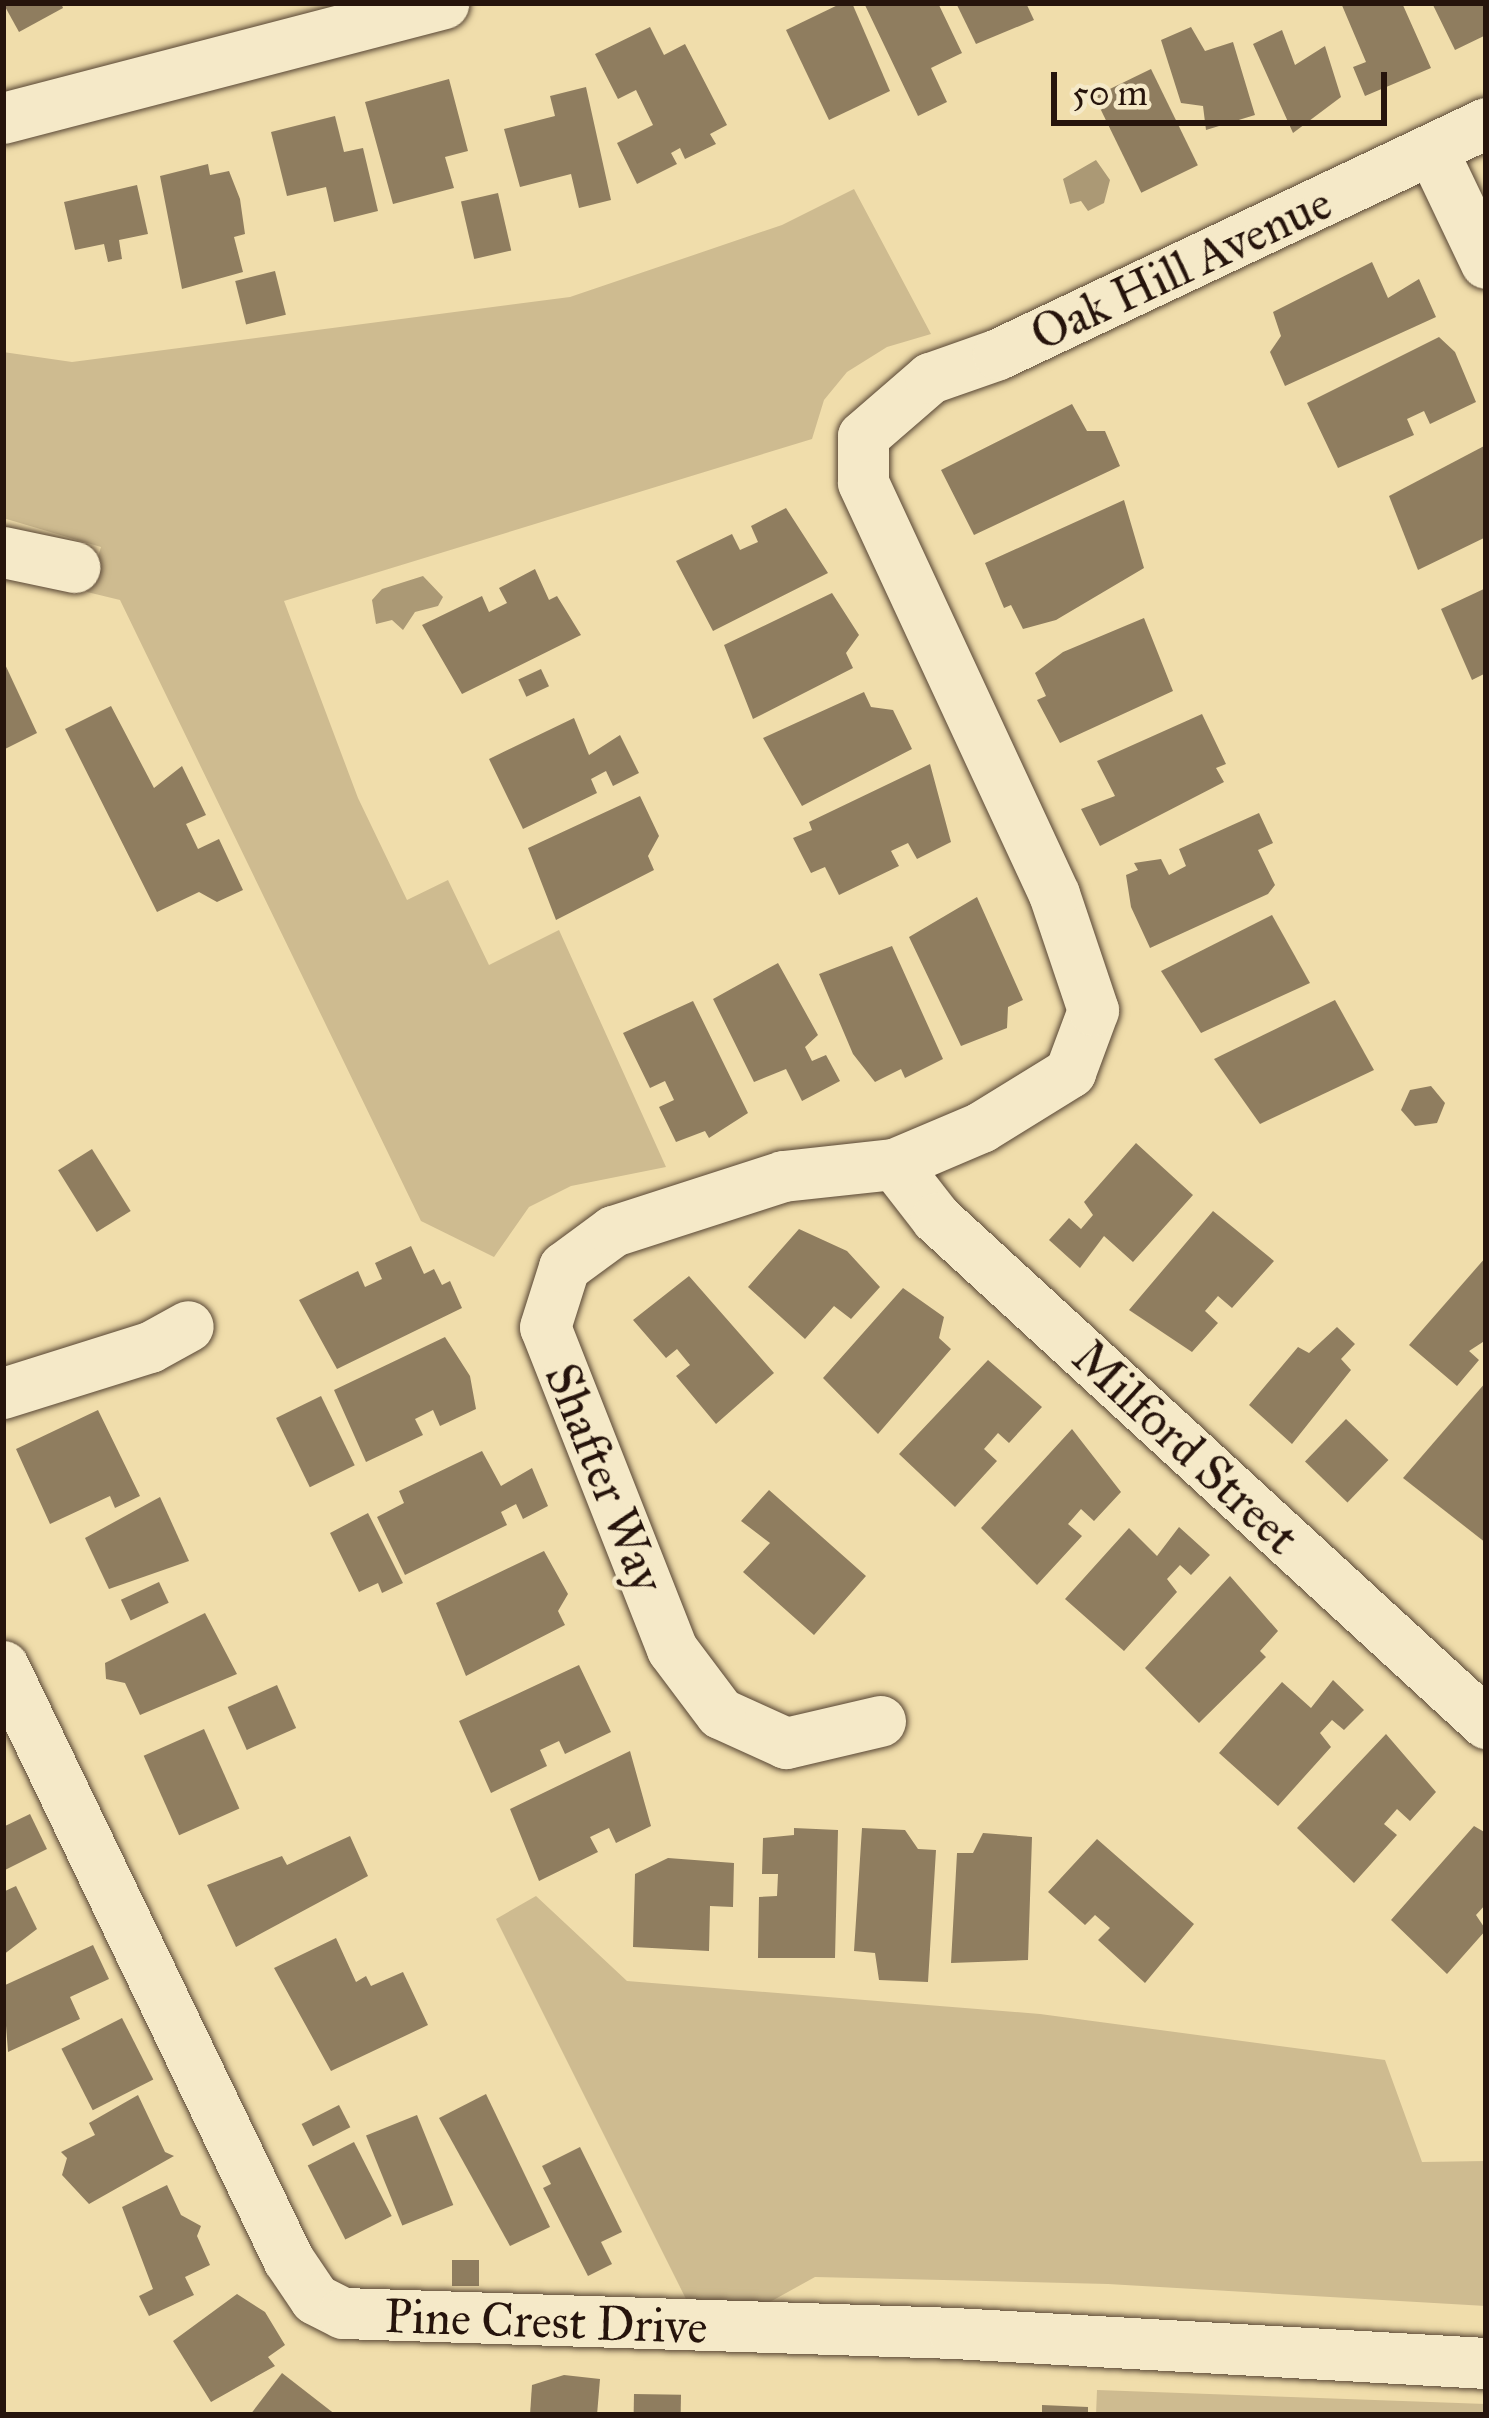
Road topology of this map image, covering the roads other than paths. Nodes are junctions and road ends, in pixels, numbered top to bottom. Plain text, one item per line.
1 (442, 3) edge
2 (3, 118) edge
3 (1486, 123) edge
4 (1432, 150) junction
5 (1486, 263) edge
6 (3, 552) edge
7 (74, 567) dead end
8 (1070, 1072) joint
9 (894, 1164) junction
10 (188, 1326) dead end
11 (3, 1393) edge
12 (3, 1666) edge
13 (880, 1721) dead end
14 (1486, 1723) edge
15 (1486, 2363) edge

1 - 2 street
3 - 4 street, Oak Hill Avenue
4 - 5 street
4 - 8 street, Oak Hill Avenue
6 - 7 street
8 - 9 street, Shafter Way
9 - 13 street, Shafter Way
9 - 14 street, Milford Street
10 - 11 street
12 - 15 street, Pine Crest Drive

